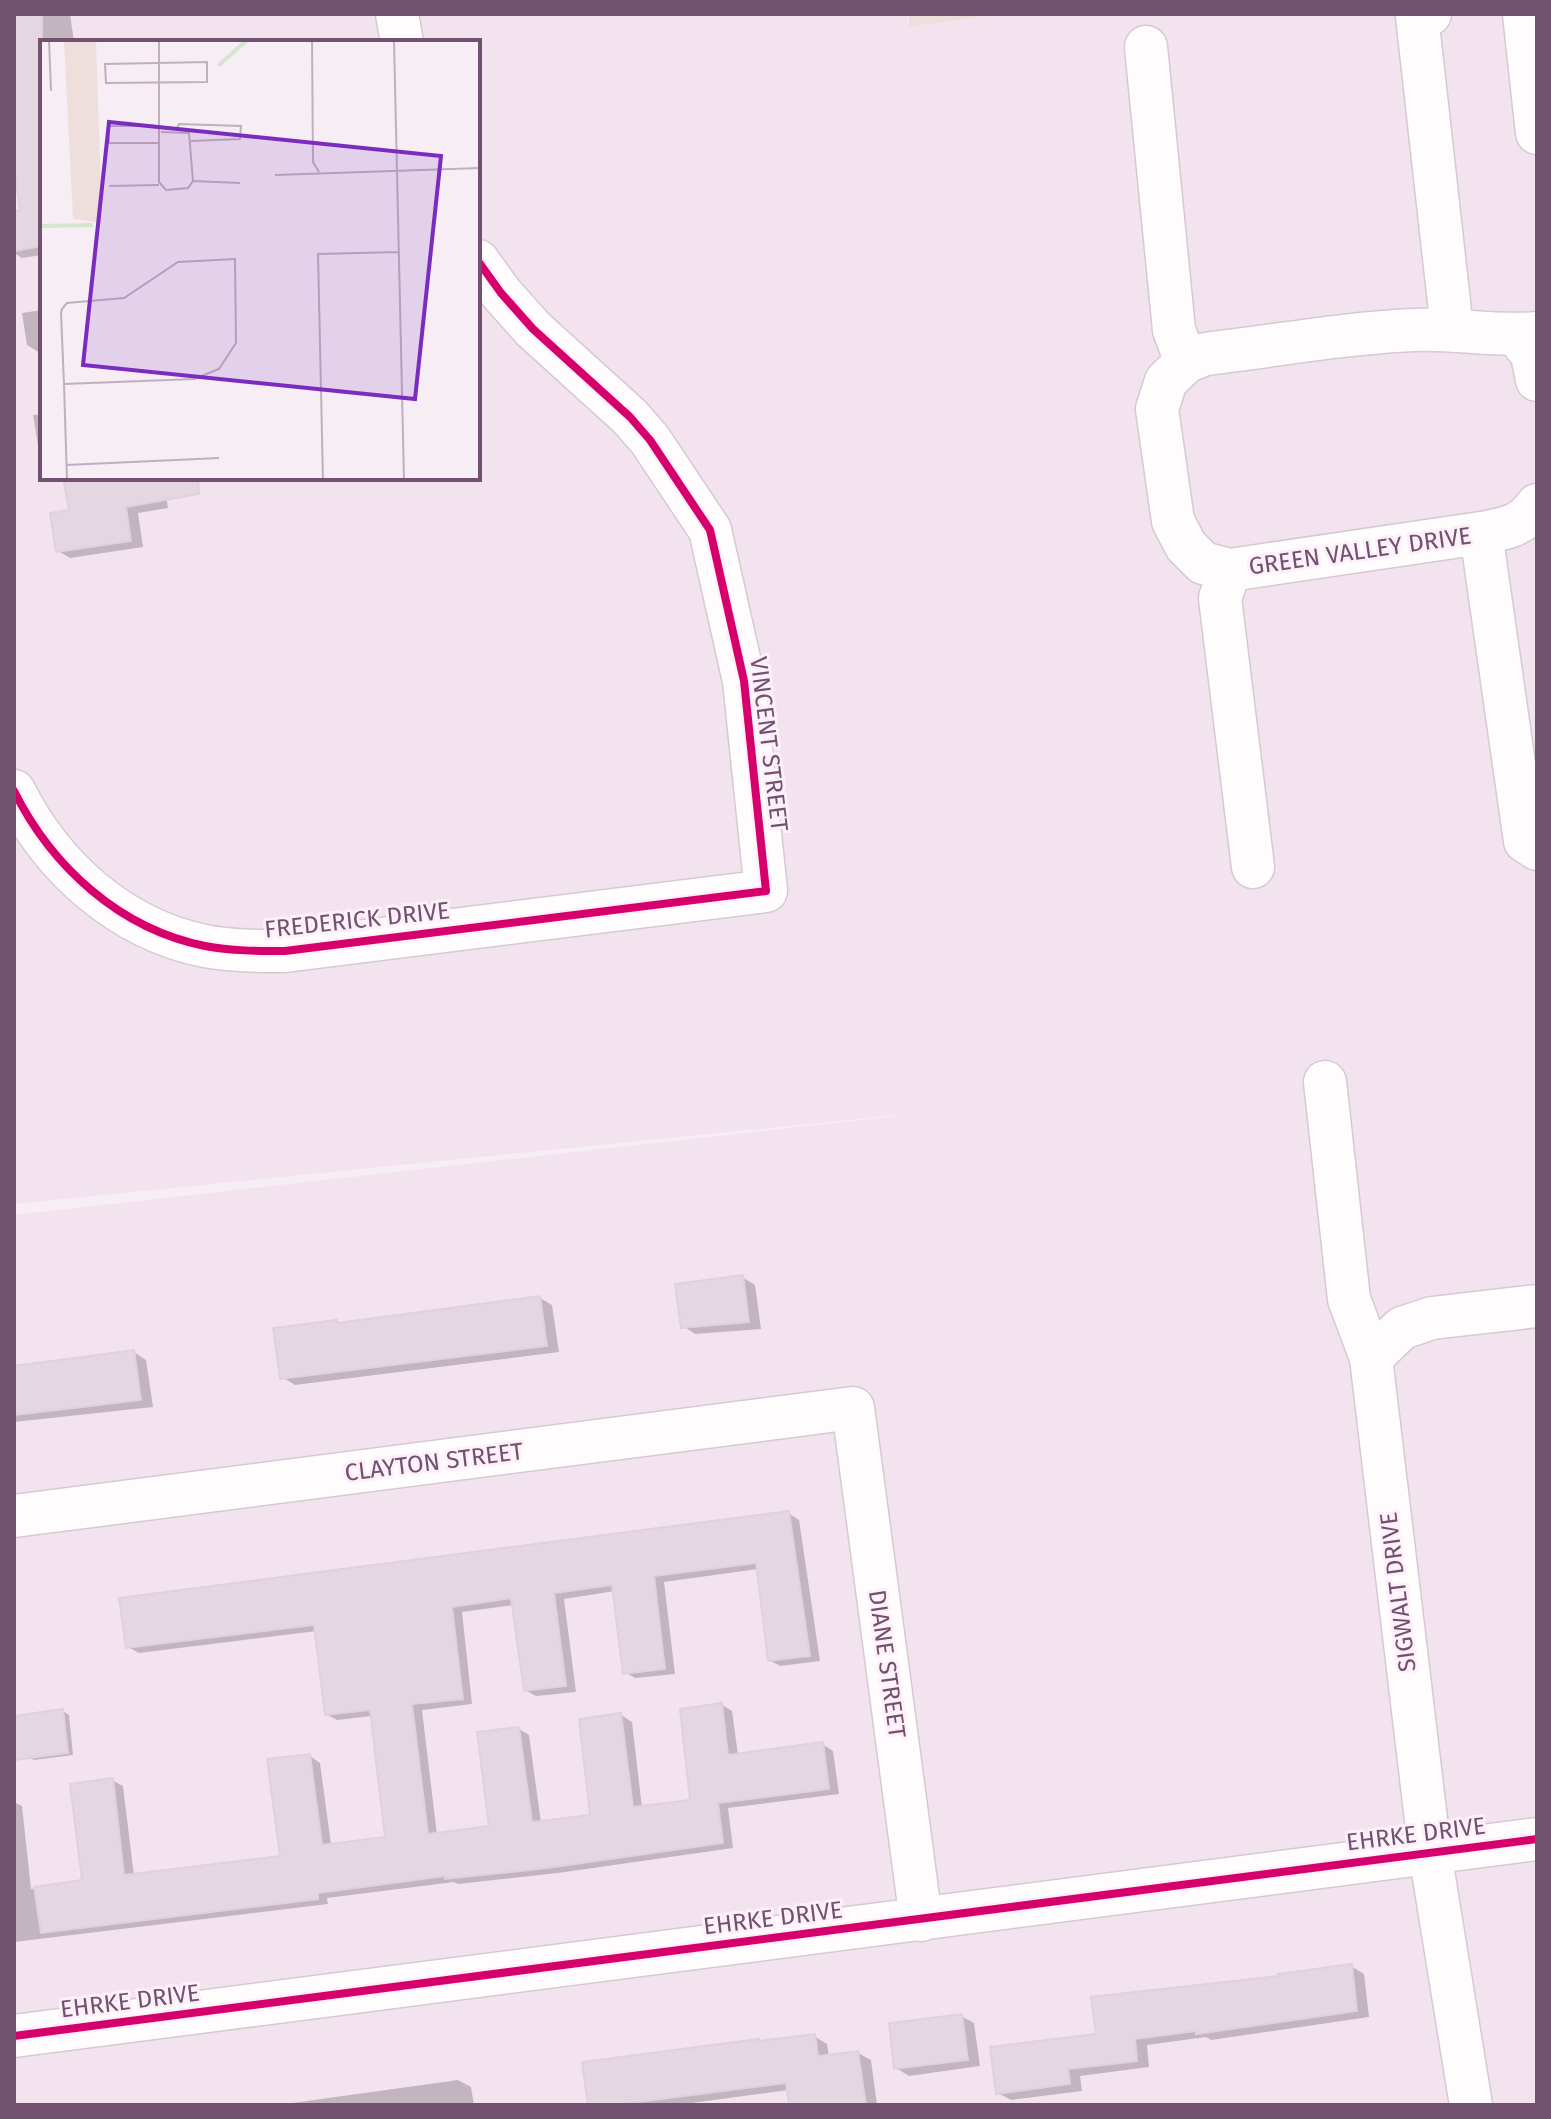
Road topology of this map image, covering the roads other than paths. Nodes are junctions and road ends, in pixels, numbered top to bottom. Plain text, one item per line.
1 (397, 14) edge
2 (1430, 14) edge
3 (1524, 14) edge
4 (402, 40) edge
5 (1146, 47) dead end
6 (1537, 133) edge
7 (480, 264) edge
8 (1452, 329) junction
9 (1527, 334) edge
10 (1186, 362) junction
11 (1537, 380) edge
12 (1537, 505) edge
13 (1481, 533) junction
14 (1230, 570) junction
15 (14, 791) edge
16 (1537, 849) edge
17 (1253, 867) dead end
18 (766, 891) joint
19 (1325, 1082) dead end
20 (1537, 1306) edge
21 (1371, 1358) junction
22 (853, 1408) joint
23 (14, 1516) edge
24 (1537, 1839) edge
25 (1430, 1853) junction
26 (921, 1920) junction
27 (14, 2036) edge
28 (1471, 2105) edge

1 - 4 street
2 - 8 street
3 - 6 street
5 - 10 street
7 - 18 street, VINCENT STREET
8 - 9 street
8 - 10 street
9 - 11 street
10 - 14 street, GREEN VALLEY DRIVE
12 - 13 street, GREEN VALLEY DRIVE
13 - 14 street, GREEN VALLEY DRIVE
13 - 16 street
14 - 17 street
15 - 18 street, FREDERICK DRIVE
19 - 21 street, SIGWALT DRIVE
20 - 21 street
21 - 25 street, SIGWALT DRIVE
22 - 23 street, CLAYTON STREET
22 - 26 street, DIANE STREET
24 - 25 street, EHRKE DRIVE
25 - 26 street, EHRKE DRIVE
25 - 28 street, SIGWALT DRIVE
26 - 27 street, EHRKE DRIVE

